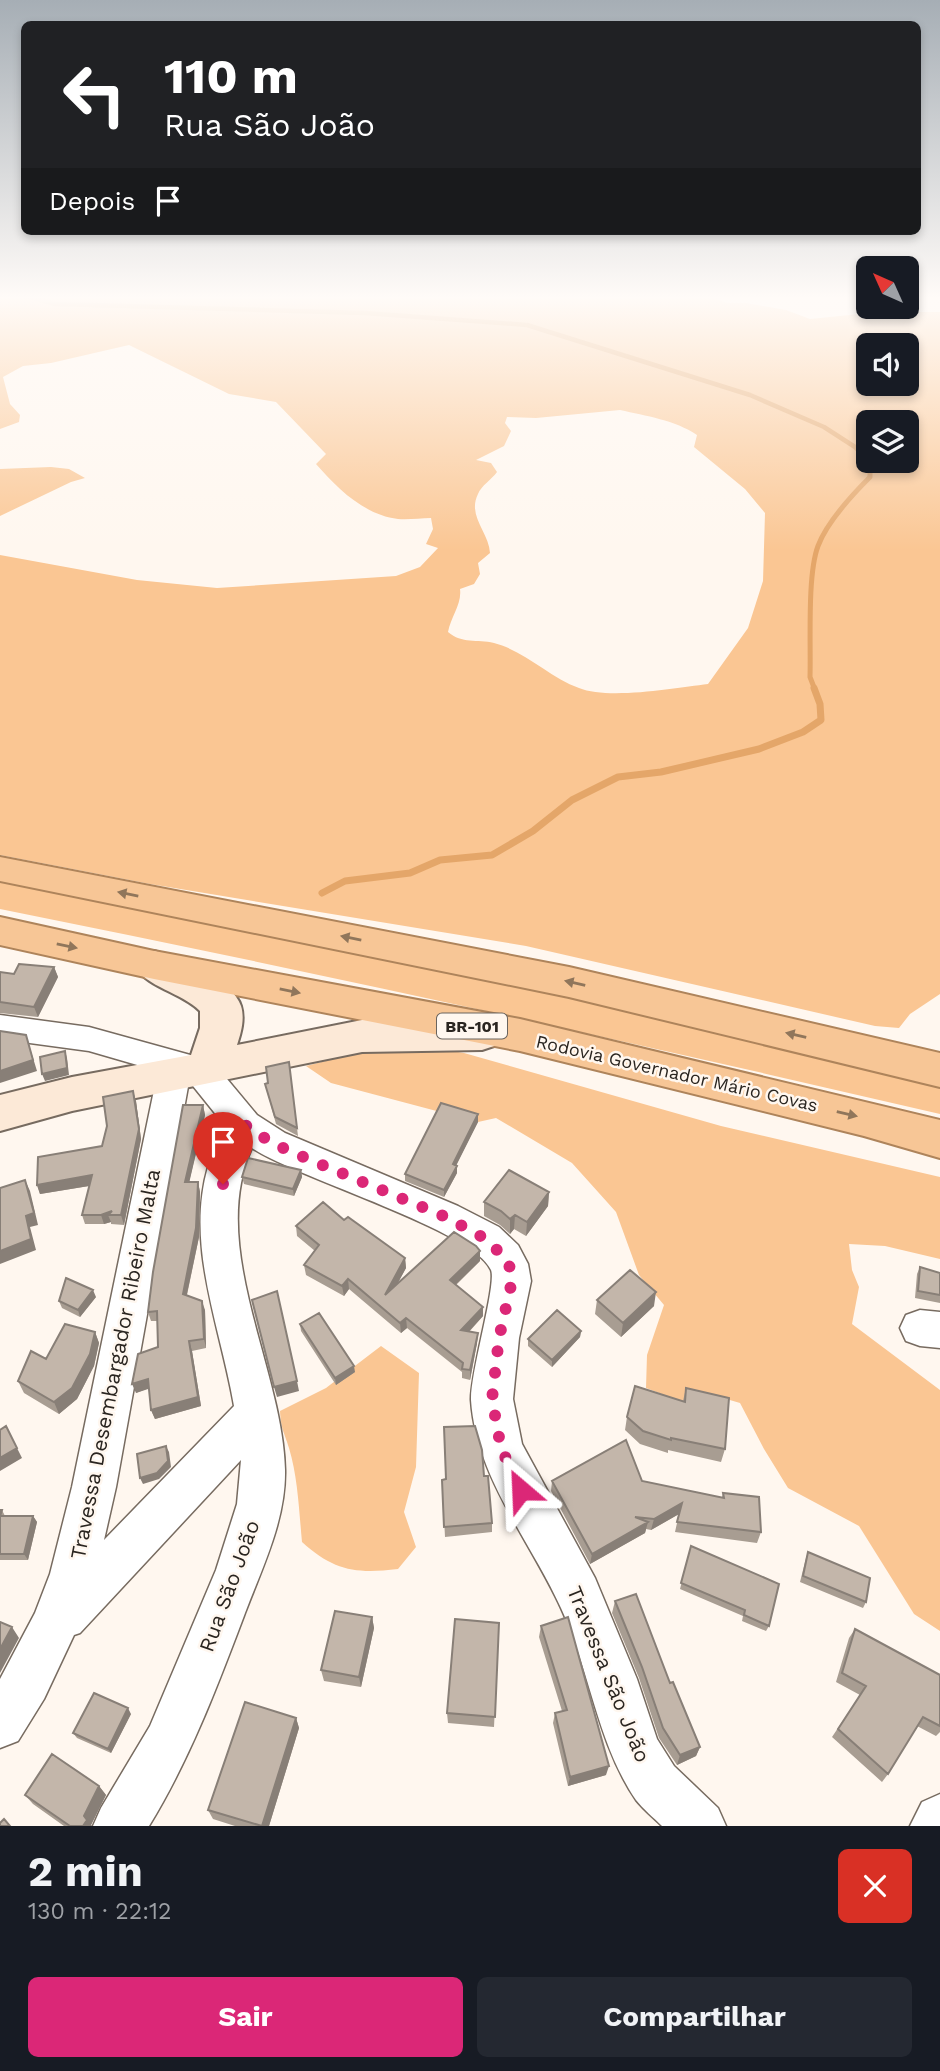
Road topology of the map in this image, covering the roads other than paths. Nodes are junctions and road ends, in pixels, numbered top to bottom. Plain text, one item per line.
1 (0, 869) edge
2 (0, 931) edge
3 (154, 965) junction
4 (0, 1027) edge
5 (520, 1035) junction
6 (194, 1070) junction
7 (940, 1070) edge
8 (0, 1113) edge
9 (245, 1125) junction
10 (940, 1139) edge
11 (257, 1410) junction
12 (55, 1623) junction
13 (0, 1723) edge
14 (940, 1820) edge
15 (119, 1826) edge
16 (700, 1826) edge
17 (936, 1826) edge

7 -> 1 highway
2 -> 3 highway, Rodovia Governador Mário Covas / BR-101
3 -> 5 highway, Rodovia Governador Mário Covas / BR-101
3 - 6 main road
4 - 6 street
5 - 6 main road
5 -> 10 highway, Rodovia Governador Mário Covas / BR-101
6 - 8 main road
6 - 9 street, Travessa São João
6 - 12 street, Travessa Desembargador Ribeiro Malta
9 - 11 street, Rua São João
9 - 16 street, Travessa São João
11 - 12 street
11 - 15 street, Rua São João
12 - 13 street, Travessa Desembargador Ribeiro Malta
14 - 17 street

